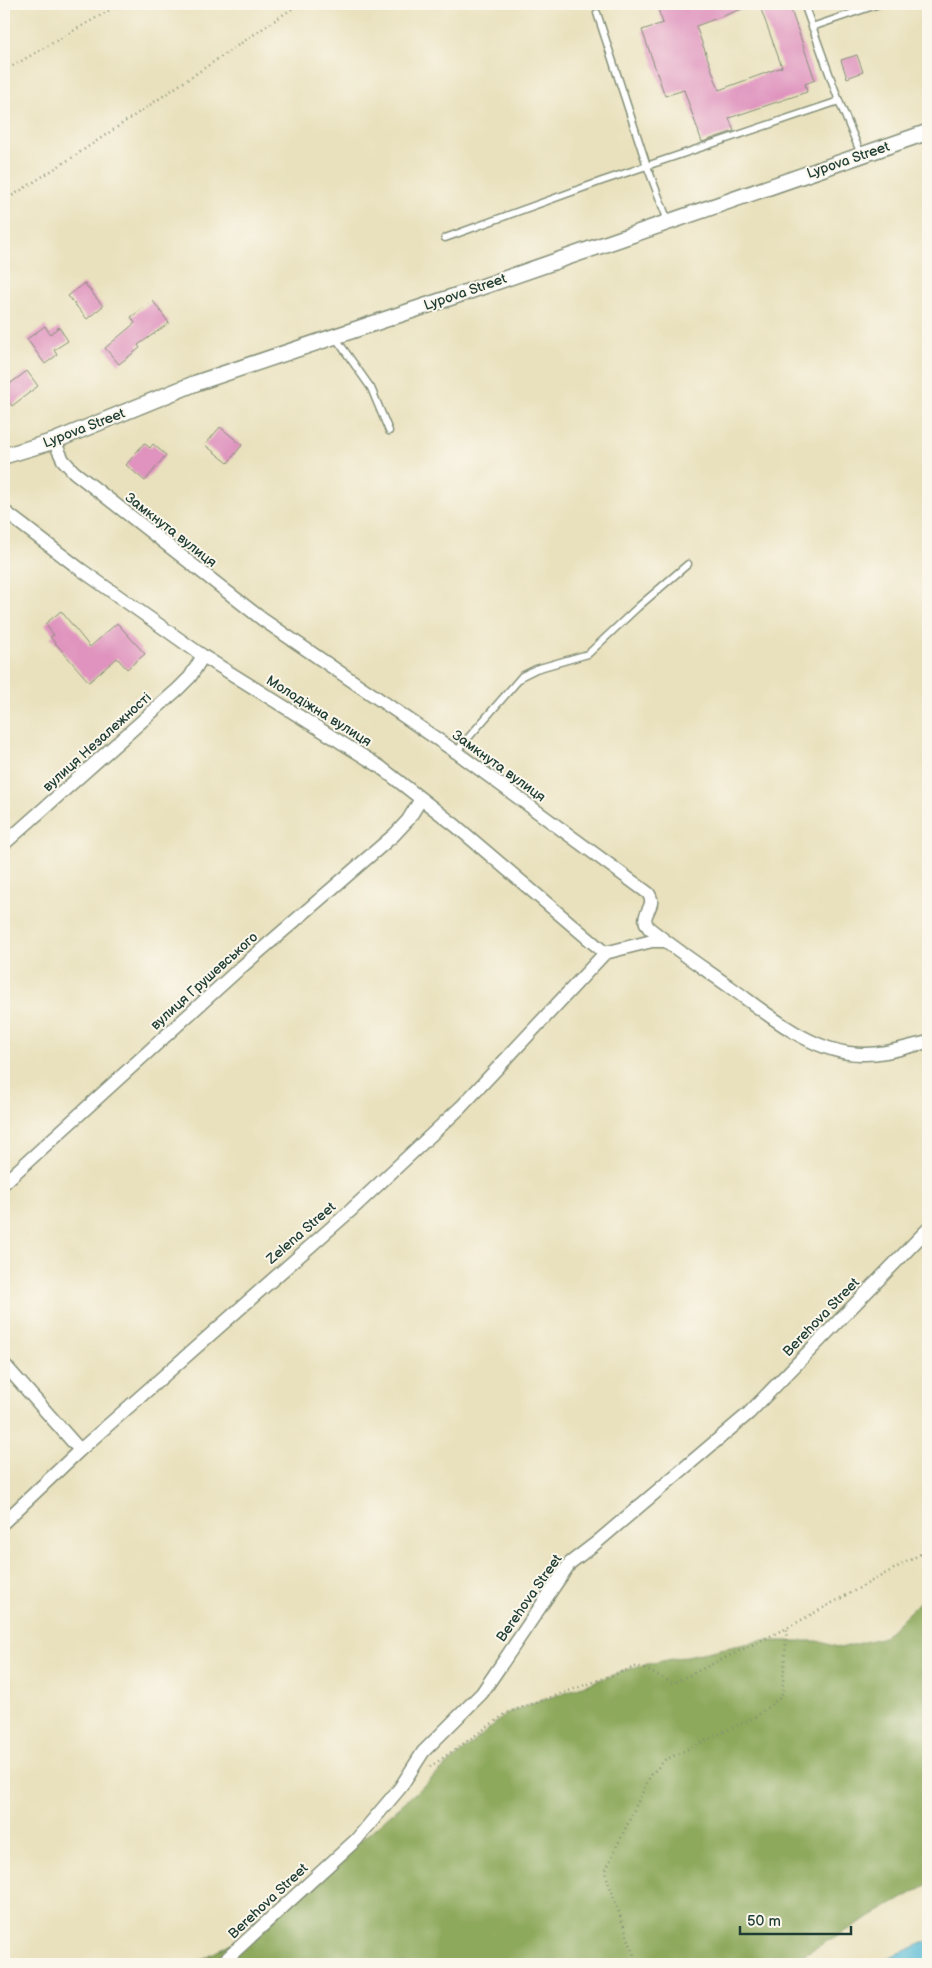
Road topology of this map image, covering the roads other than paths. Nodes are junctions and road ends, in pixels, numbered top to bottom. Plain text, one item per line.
1 (804, 4) edge
2 (878, 4) edge
3 (597, 13) dead end
4 (812, 27) junction
5 (839, 101) junction
6 (928, 132) edge
7 (861, 155) junction
8 (647, 166) junction
9 (668, 221) junction
10 (445, 238) dead end
11 (335, 337) junction
12 (390, 430) dead end
13 (54, 441) junction
14 (4, 456) edge
15 (4, 511) edge
16 (688, 564) dead end
17 (203, 656) junction
18 (456, 752) junction
19 (421, 799) junction
20 (4, 844) edge
21 (664, 940) junction
22 (605, 953) junction
23 (928, 1042) edge
24 (4, 1183) edge
25 (928, 1229) edge
26 (4, 1364) edge
27 (80, 1450) junction
28 (4, 1522) edge
29 (221, 1964) edge

1 - 4 lane
2 - 4 lane
3 - 8 lane
4 - 5 lane
5 - 7 lane
5 - 8 lane
6 - 7 street, Lypova Street
7 - 9 street, Lypova Street
8 - 9 lane
8 - 10 lane
9 - 11 street, Lypova Street
11 - 12 lane
11 - 13 street, Lypova Street
13 - 14 street, Lypova Street
13 - 18 street, Замкнута вулиця
15 - 17 street, Молодіжна вулиця
16 - 18 lane
17 - 19 street, Молодіжна вулиця
17 - 20 street, вулиця Незалежності
18 - 21 street, Замкнута вулиця
19 - 22 street, Молодіжна вулиця
19 - 24 street, вулиця Грушевського
21 - 22 street
21 - 23 street, Замкнута вулиця
22 - 27 street, Zelena Street
25 - 29 street, Berehova Street
26 - 27 street
27 - 28 street, Zelena Street

